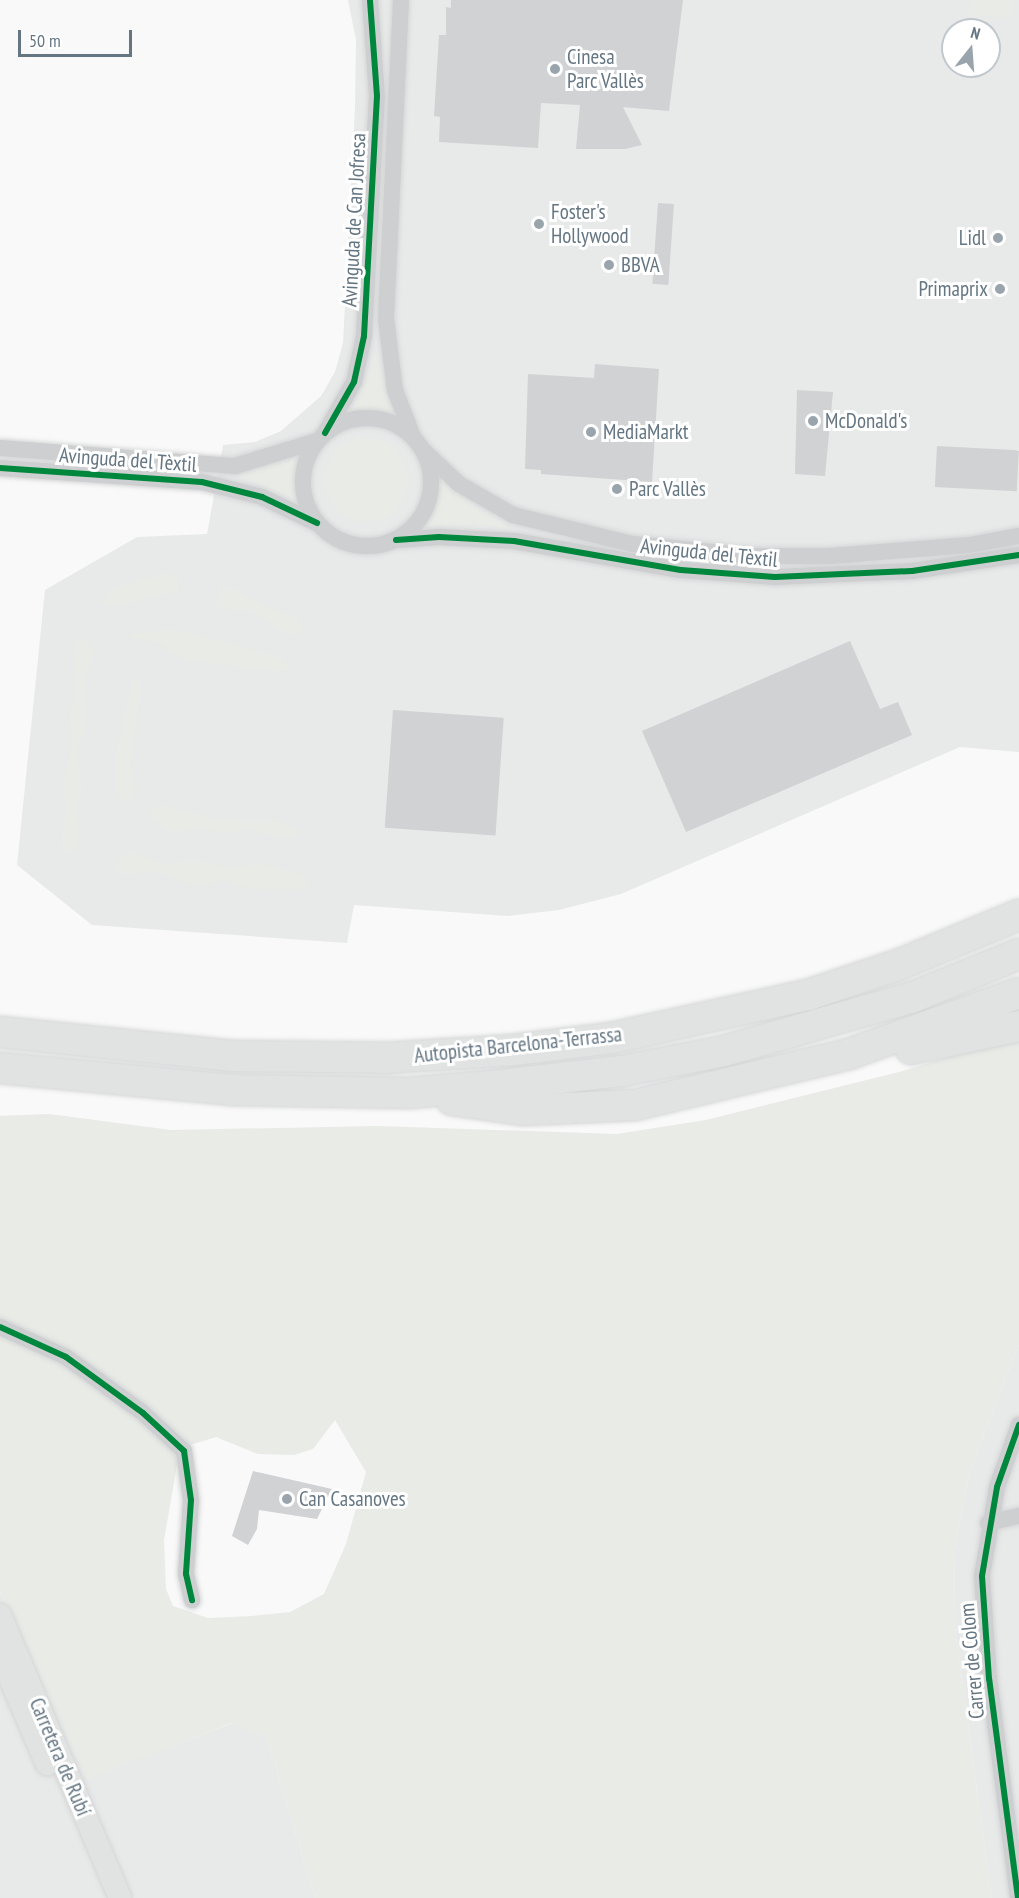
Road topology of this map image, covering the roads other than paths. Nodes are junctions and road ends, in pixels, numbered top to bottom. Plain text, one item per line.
1 (370, 0) edge
2 (400, 0) edge
3 (321, 437) junction
4 (413, 437) junction
5 (0, 448) edge
6 (424, 451) junction
7 (0, 468) edge
8 (317, 523) junction
9 (1019, 536) edge
10 (396, 540) junction
11 (1019, 555) edge
12 (1019, 915) edge
13 (1019, 954) edge
14 (1019, 993) edge
15 (1019, 1026) edge
16 (0, 1032) edge
17 (0, 1068) edge
18 (706, 1091) junction
19 (408, 1092) junction
20 (0, 1327) edge
21 (1019, 1425) edge
22 (1019, 1516) edge
23 (988, 1523) junction
24 (192, 1600) dead end
25 (0, 1615) edge
26 (0, 1655) edge
27 (1011, 1789) edge
28 (104, 1898) edge
29 (120, 1898) edge
30 (1018, 1898) edge

1 - 3 street, Avinguda de Can Jofresa
2 - 4 street, Avinguda de Can Jofresa
3 - 4 street
3 - 5 street, Avinguda del Tèxtil
3 - 8 street
4 - 6 street
6 - 9 street, Avinguda del Tèxtil
6 - 10 street
7 - 8 street, Avinguda del Tèxtil
8 - 10 street
10 - 11 street, Avinguda del Tèxtil
12 - 16 highway, Autopista Barcelona-Terrassa
13 - 19 highway, Autopista Barcelona-Terrassa
14 - 18 highway
15 - 18 highway
17 - 19 highway, Autopista Barcelona-Terrassa
18 - 19 highway
20 - 24 street
21 - 23 street, Carrer de Colom
22 - 23 street
23 - 27 street, Carrer de Colom
25 - 29 main road, Carretera de Rubí
26 - 28 main road, Carretera de Rubí
27 - 30 street, Carrer de Colom

